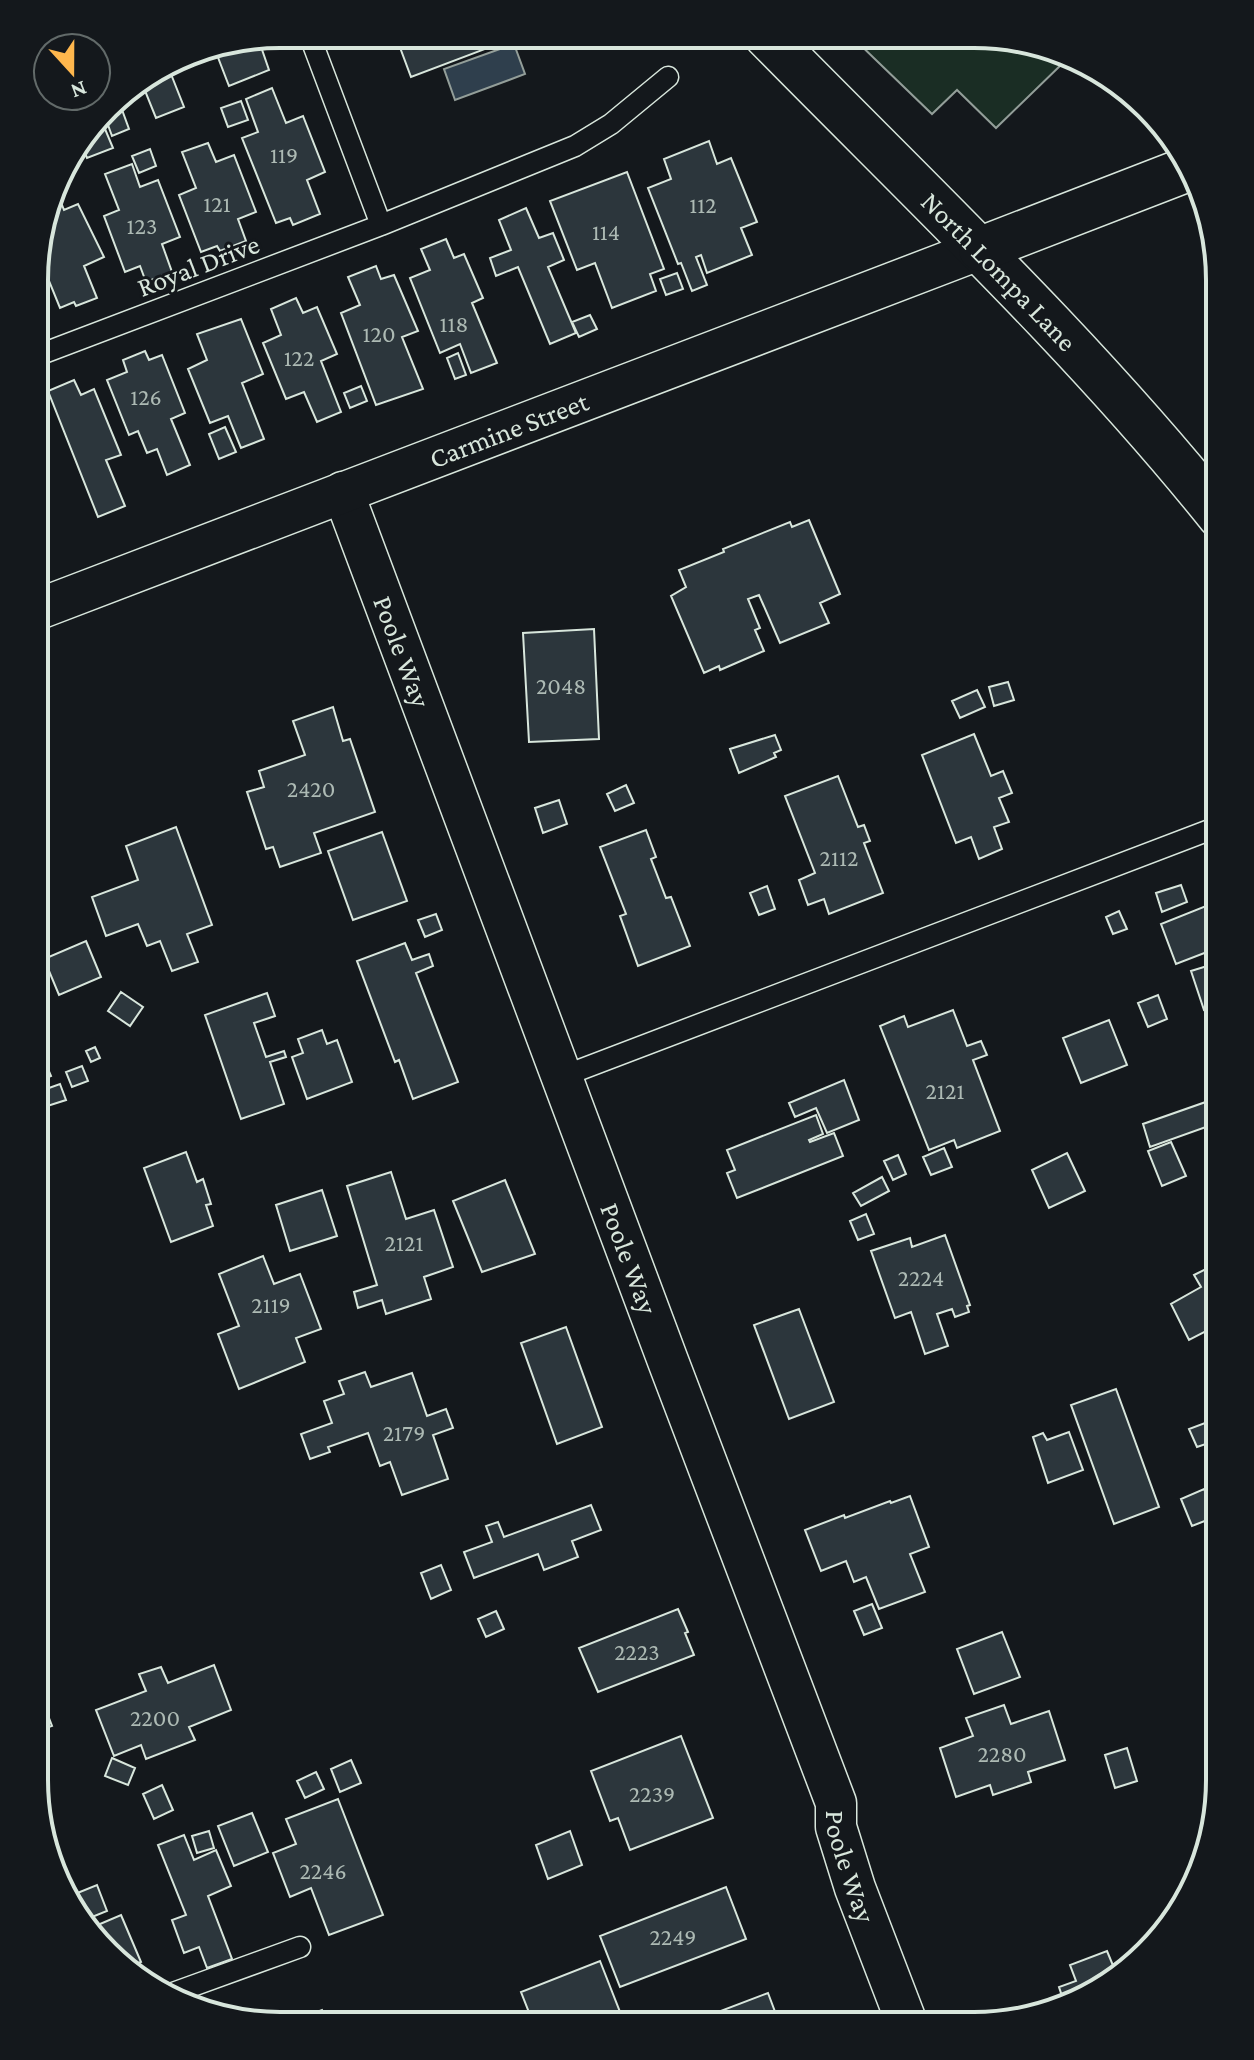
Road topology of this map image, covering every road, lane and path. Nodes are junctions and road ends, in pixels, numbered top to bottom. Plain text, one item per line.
1 (314, 48) edge
2 (779, 48) edge
3 (668, 77) dead end
4 (1179, 172) edge
5 (381, 225) junction
6 (981, 249) junction
7 (48, 351) edge
8 (343, 492) junction
9 (1206, 499) edge
10 (48, 605) edge
11 (1206, 831) edge
12 (561, 1077) junction
13 (300, 1947) dead end
14 (182, 1990) edge
15 (903, 2012) edge

1 - 5 lane
2 - 6 street, North Lompa Lane
3 - 5 lane, Royal Drive
4 - 6 street
5 - 7 lane, Royal Drive
6 - 8 street, Carmine Street
6 - 9 street, North Lompa Lane
8 - 10 street, Carmine Street
8 - 12 street, Poole Way
11 - 12 lane
12 - 15 street, Poole Way
13 - 14 lane

